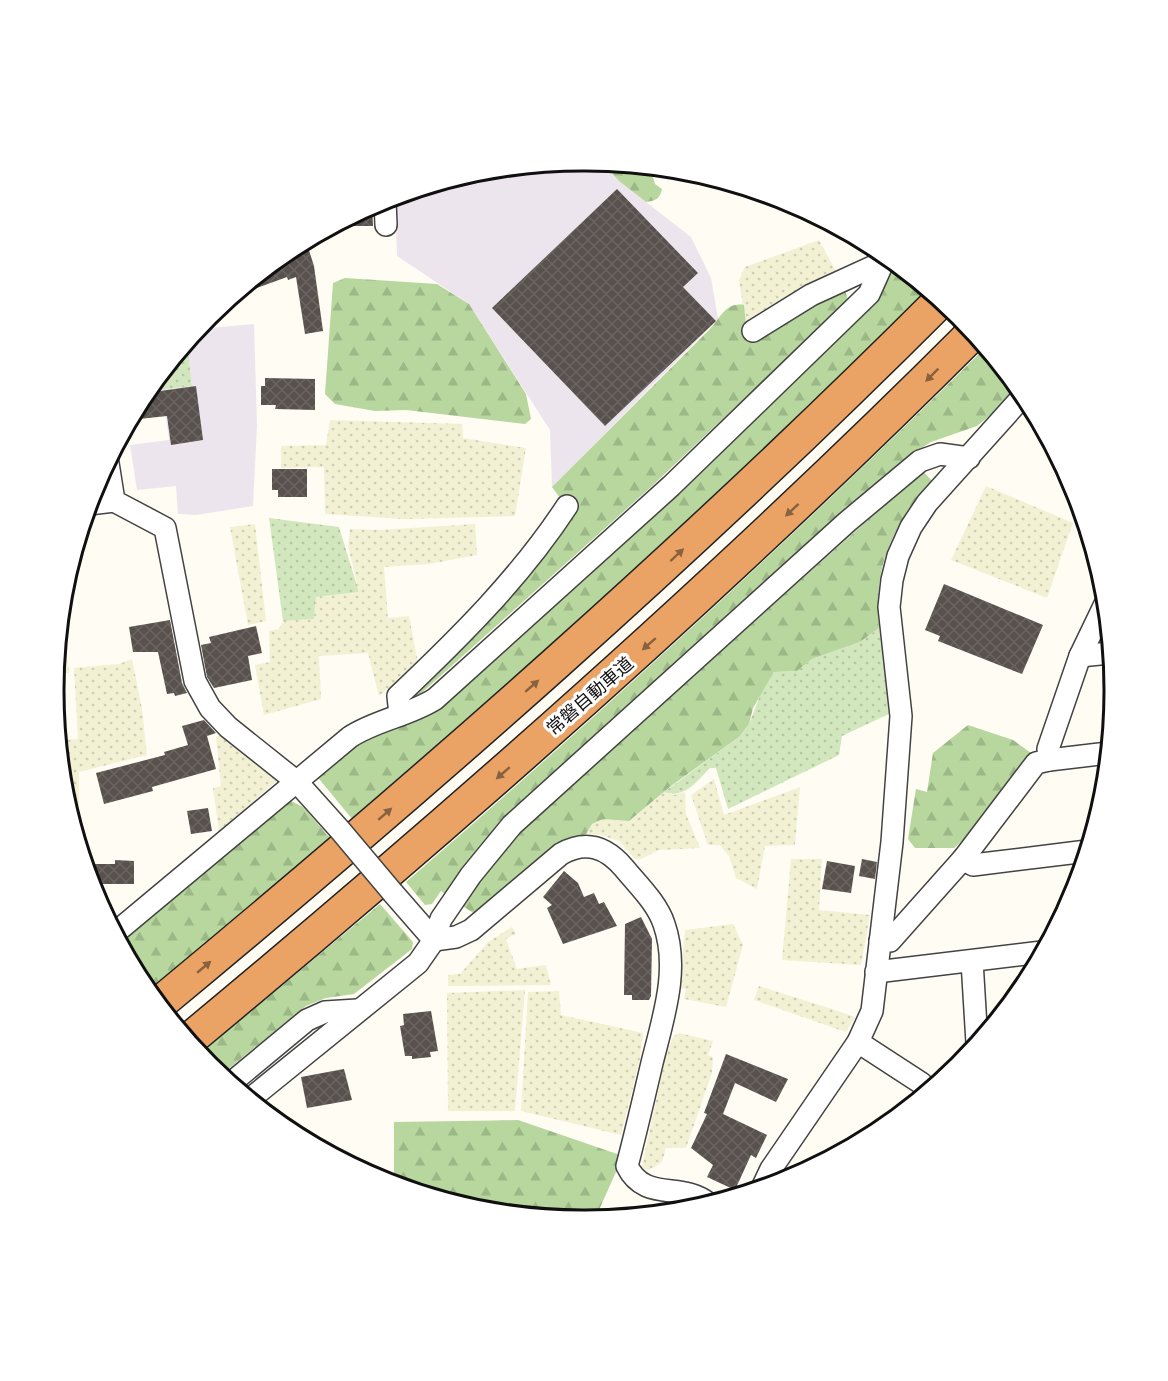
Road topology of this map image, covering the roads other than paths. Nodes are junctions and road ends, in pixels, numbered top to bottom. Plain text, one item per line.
1 (386, 211) edge
2 (386, 225) dead end
3 (878, 262) edge
4 (882, 265) edge
5 (934, 307) edge
6 (753, 331) dead end
7 (967, 339) edge
8 (1017, 403) edge
9 (969, 458) junction
10 (110, 478) edge
11 (114, 501) junction
12 (100, 503) edge
13 (567, 506) dead end
14 (1098, 619) edge
15 (1102, 654) edge
16 (1080, 656) junction
17 (400, 715) junction
18 (1099, 754) edge
19 (1049, 760) junction
20 (297, 782) junction
21 (1078, 852) edge
22 (963, 859) junction
23 (122, 927) edge
24 (434, 940) junction
25 (880, 941) junction
26 (1032, 953) edge
27 (972, 961) junction
28 (876, 972) junction
29 (166, 998) edge
30 (357, 1010) junction
31 (976, 1031) edge
32 (195, 1035) edge
33 (858, 1042) junction
34 (237, 1078) edge
35 (922, 1085) edge
36 (256, 1094) edge
37 (768, 1176) edge
38 (694, 1198) edge

1 - 2 street
3 - 6 street
4 - 17 street
29 -> 5 highway
7 -> 32 highway, 常磐自動車道
8 - 9 street
9 - 24 street
9 - 25 street
10 - 11 street
11 - 12 street
11 - 20 street
13 - 17 street
14 - 16 street
15 - 16 street
16 - 19 street
17 - 20 street
18 - 19 street
19 - 22 street
20 - 23 street
20 - 24 street, bridge
21 - 22 street
22 - 25 street
24 - 30 street
24 - 38 street
25 - 28 street
26 - 27 street
27 - 28 street
27 - 31 street
28 - 33 street
30 - 34 street
30 - 36 street
33 - 35 street
33 - 37 street

